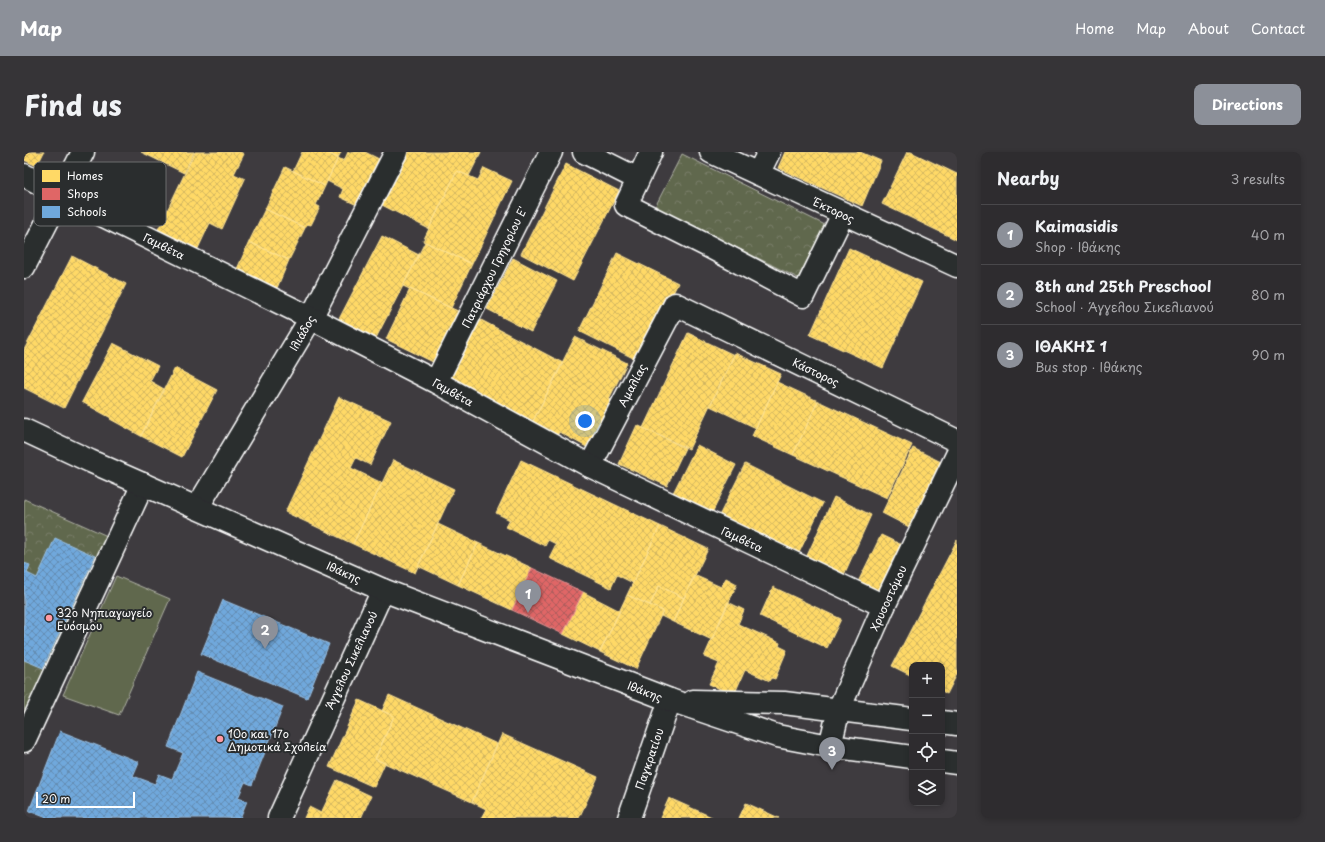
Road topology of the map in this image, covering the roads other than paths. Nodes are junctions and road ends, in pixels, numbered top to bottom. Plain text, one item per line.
1 (83, 152) edge
2 (396, 152) edge
3 (551, 152) edge
4 (584, 152) edge
5 (651, 152) edge
6 (711, 152) edge
7 (769, 152) edge
8 (78, 162) edge
9 (758, 174) junction
10 (24, 175) edge
11 (638, 179) junction
12 (34, 180) edge
13 (843, 214) junction
14 (45, 226) edge
15 (124, 226) edge
16 (957, 266) edge
17 (24, 267) edge
18 (675, 304) joint
19 (311, 318) junction
20 (436, 382) junction
21 (24, 430) edge
22 (957, 441) edge
23 (957, 455) edge
24 (590, 466) junction
25 (143, 484) junction
26 (197, 508) junction
27 (383, 590) junction
28 (884, 606) junction
29 (670, 700) junction
30 (839, 710) junction
31 (909, 718) edge
32 (945, 722) edge
33 (957, 724) edge
34 (24, 741) edge
35 (830, 746) junction
36 (909, 756) edge
37 (945, 761) edge
38 (957, 763) edge
39 (279, 818) edge
40 (629, 818) edge

1 - 8 street
2 - 19 street, Ιλιάδος
3 - 20 street, Πατριάρχου Γρηγορίου Ε'
4 - 11 street
5 - 11 street
6 - 9 street, Έκτορος
7 - 9 street
9 - 13 street, Έκτορος
10 - 12 street, Γαμβέτα
11 - 13 street
13 - 16 street, Έκτορος
14 - 17 street
15 - 19 street, Γαμβέτα
18 - 22 street, Κάστορος
18 - 24 street, Αμαλίας
19 - 20 street, Γαμβέτα
19 - 26 street, Ιλιάδος
20 - 24 street, Γαμβέτα
21 - 25 street, Ιθάκης
23 - 28 street, Χρυσοστόμου
24 - 28 street, Γαμβέτα
25 - 26 street, Ιθάκης
25 - 34 street
26 - 27 street, Ιθάκης
27 - 29 street, Ιθάκης
27 - 39 street, Άγγελου Σικελιανού
28 - 30 street, Χρυσοστόμου
29 - 30 street, Ιθάκης
29 - 35 street, Ιθάκης
29 - 40 street, Παγκρατίου
30 - 31 street, Ιθάκης
30 - 35 street, Χρυσοστόμου
32 - 33 street
35 - 36 street, Ιθάκης
37 - 38 street

